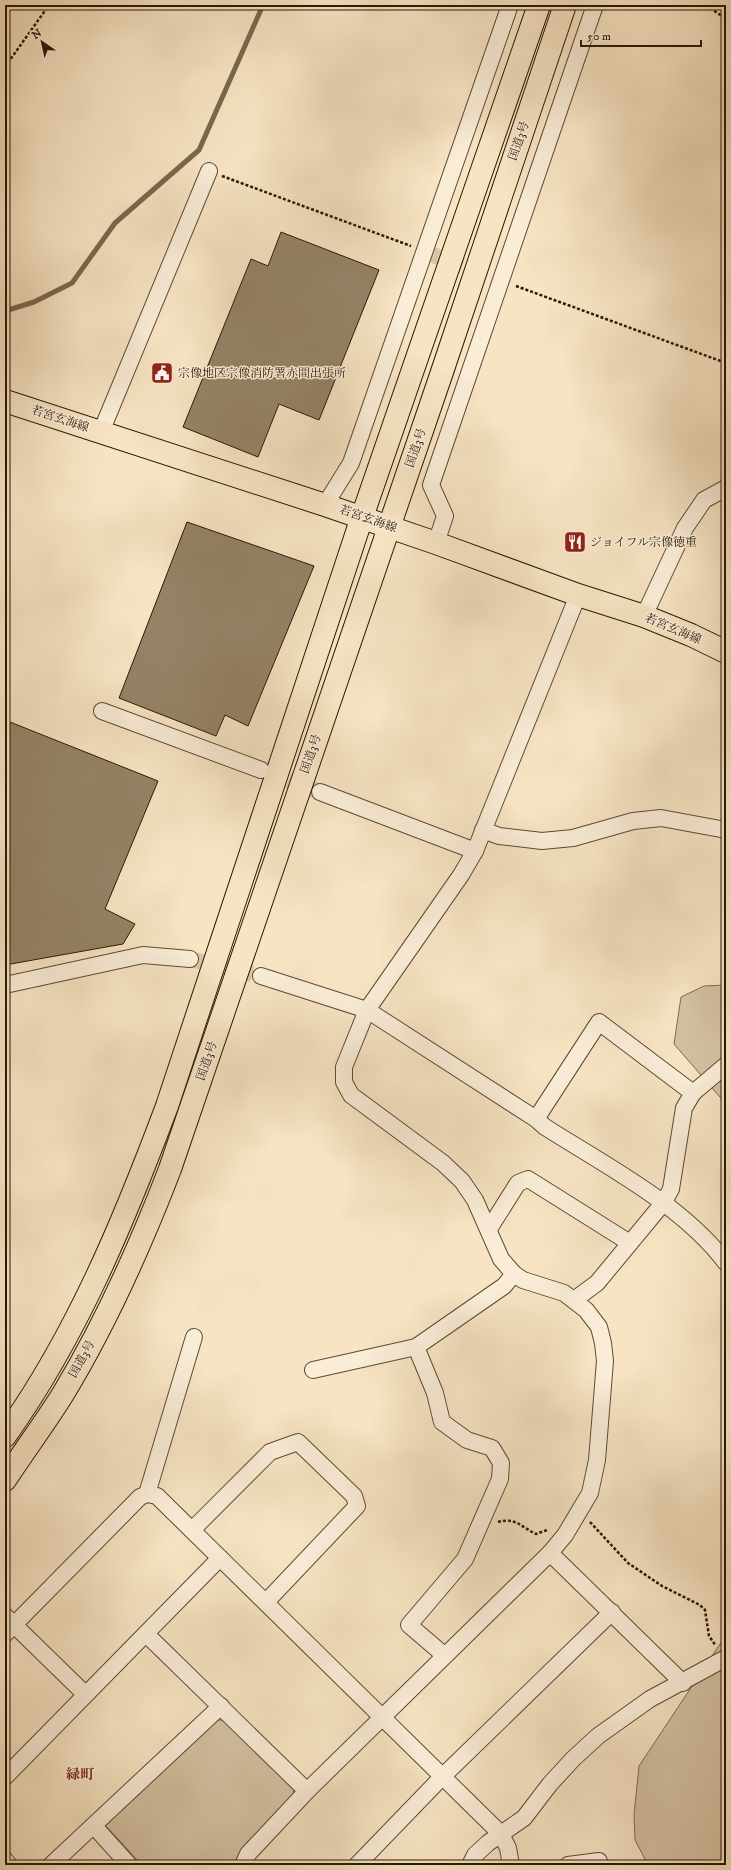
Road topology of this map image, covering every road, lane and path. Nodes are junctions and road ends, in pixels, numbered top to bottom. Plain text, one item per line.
1 (49, 5) edge
2 (510, 5) edge
3 (539, 5) edge
4 (565, 5) edge
5 (595, 5) edge
6 (706, 5) edge
7 (726, 19) edge
8 (5, 67) edge
9 (209, 171) joint
10 (425, 252) junction
11 (500, 280) junction
12 (726, 363) edge
13 (5, 401) edge
14 (101, 432) junction
15 (726, 488) edge
16 (326, 504) junction
17 (362, 517) junction
18 (389, 527) junction
19 (436, 543) junction
20 (578, 595) junction
21 (644, 616) junction
22 (726, 652) edge
23 (102, 711) dead end
24 (261, 770) tunnel mouth
25 (320, 792) tunnel mouth
26 (483, 830) junction
27 (726, 830) edge
28 (475, 851) junction
29 (190, 959) tunnel mouth
30 (261, 976) tunnel mouth
31 (5, 985) edge
32 (367, 1010) junction
33 (726, 1065) edge
34 (693, 1093) junction
35 (536, 1119) junction
36 (664, 1202) junction
37 (489, 1229) junction
38 (630, 1243) junction
39 (726, 1263) edge
40 (514, 1274) junction
41 (574, 1300) junction
42 (194, 1337) dead end
43 (416, 1347) junction
44 (313, 1370) dead end
45 (5, 1436) edge
46 (5, 1480) edge
47 (146, 1494) junction
48 (580, 1511) junction
49 (478, 1528) junction
50 (192, 1530) junction
51 (565, 1535) junction
52 (550, 1553) junction
53 (220, 1558) junction
54 (266, 1602) junction
55 (612, 1612) junction
56 (8, 1625) edge
57 (146, 1634) junction
58 (444, 1655) junction
59 (725, 1659) edge
60 (683, 1683) junction
61 (85, 1694) junction
62 (221, 1706) junction
63 (381, 1716) junction
64 (443, 1776) junction
65 (5, 1777) edge
66 (307, 1791) junction
67 (94, 1826) junction
68 (500, 1834) junction
69 (5, 1860) edge
70 (599, 1861) dead end
71 (9, 1865) edge
72 (51, 1865) edge
73 (129, 1865) edge
74 (243, 1865) edge
75 (357, 1865) edge
76 (470, 1865) edge
77 (511, 1865) edge
78 (568, 1865) edge

1 - 8 path
2 - 10 street
3 - 17 main road, 国道3号
4 - 18 main road, 国道3号
5 - 11 street
6 - 7 path
9 - 10 path
9 - 14 street
10 - 16 street
11 - 12 path
11 - 19 street
13 - 14 main road, 若宮玄海線
14 - 16 main road, 若宮玄海線
15 - 21 street
16 - 17 main road, 若宮玄海線
17 - 18 main road, 若宮玄海線
17 - 45 main road, 国道3号
18 - 19 main road, 若宮玄海線
18 - 46 main road, 国道3号
19 - 20 main road, 若宮玄海線
20 - 21 main road, 若宮玄海線
20 - 26 street
21 - 22 main road, 若宮玄海線
23 - 24 street
25 - 28 street
26 - 27 street
26 - 28 street
28 - 32 street
29 - 31 street
30 - 32 street
32 - 35 street
32 - 37 street
33 - 34 street
34 - 35 street
34 - 36 street
35 - 36 street
36 - 38 street
36 - 39 street
37 - 38 street
37 - 40 street
38 - 41 street
40 - 41 street
40 - 43 street
41 - 48 street
42 - 47 street
43 - 44 street
43 - 49 street
47 - 50 street
47 - 56 street
48 - 51 street
48 - 59 path
49 - 51 path
49 - 58 street
50 - 53 street
50 - 54 street
51 - 52 street
52 - 55 street
52 - 58 street
53 - 54 street
53 - 57 street
54 - 63 street
55 - 60 street
55 - 64 street
56 - 61 street
57 - 61 street
57 - 62 street
58 - 63 street
59 - 60 street
60 - 68 street
61 - 65 street
62 - 66 street
62 - 67 street
63 - 64 street
63 - 66 street
64 - 68 street
64 - 75 street
66 - 74 street
67 - 72 street
67 - 73 street
68 - 76 street
68 - 77 street
69 - 71 street
70 - 78 street

